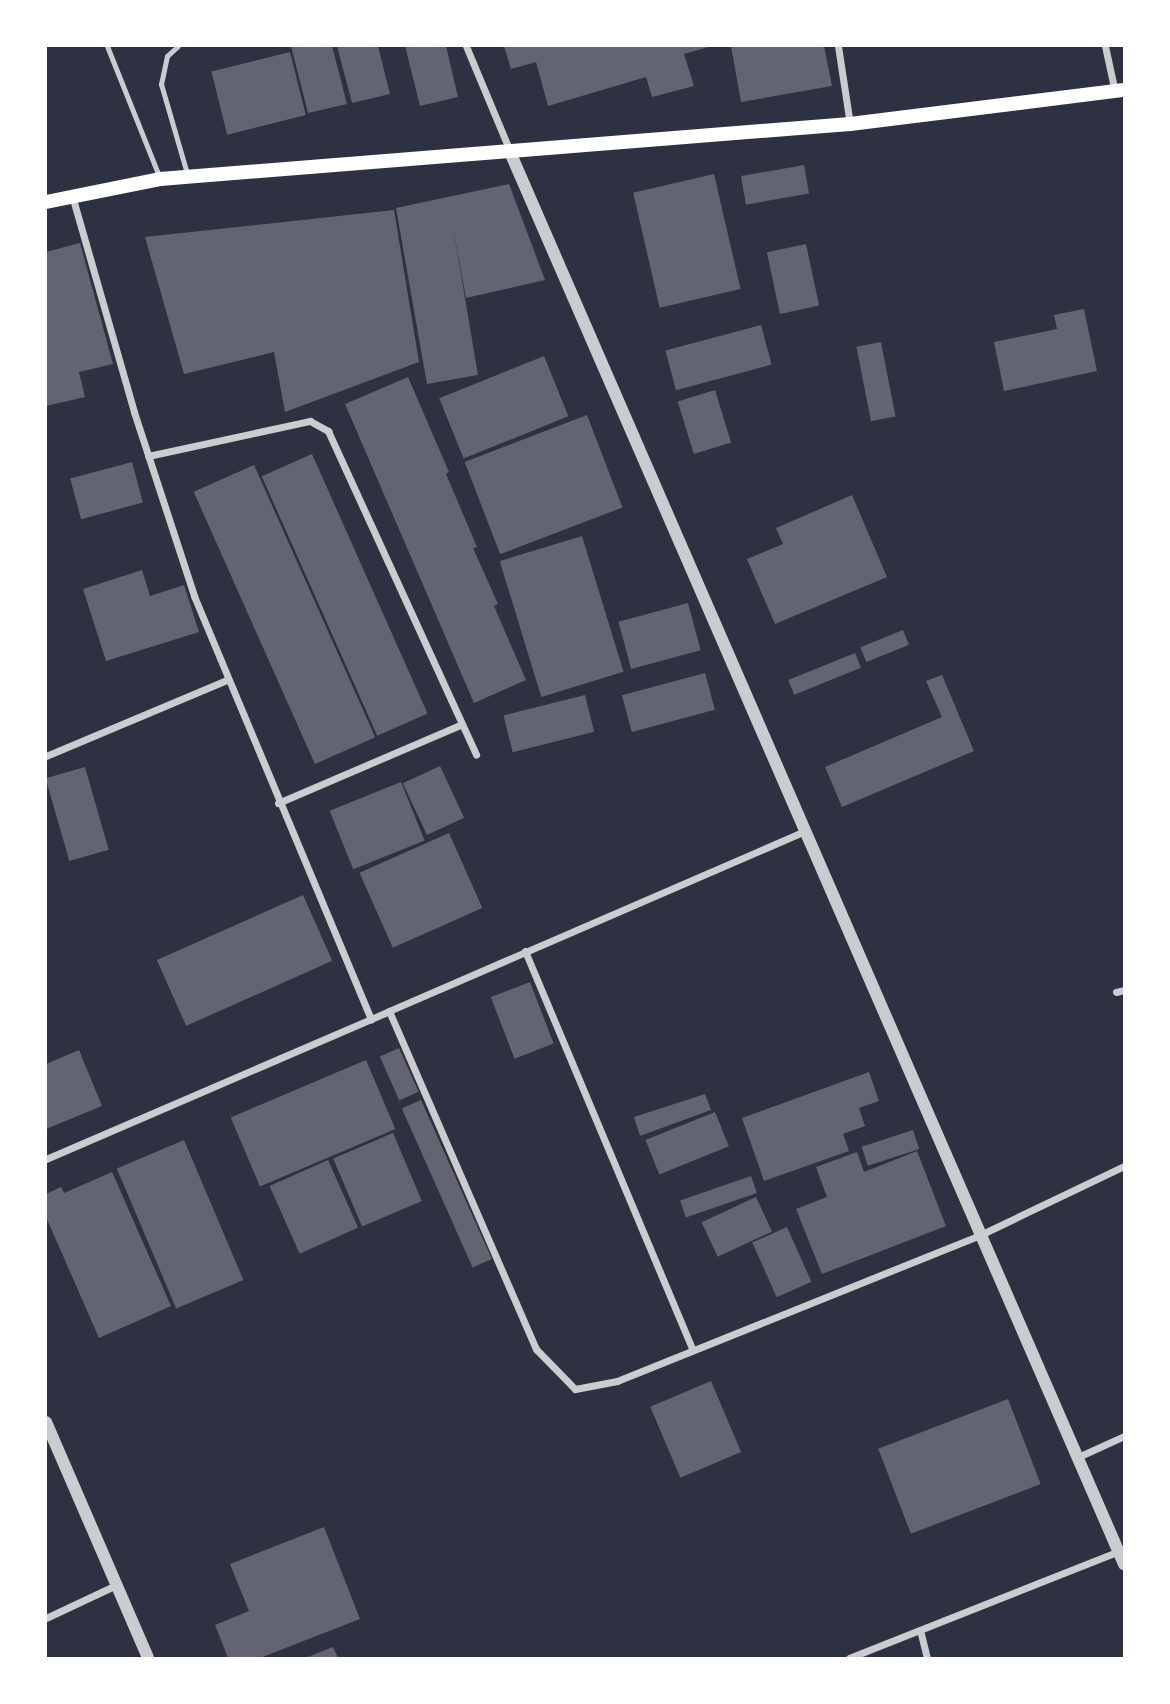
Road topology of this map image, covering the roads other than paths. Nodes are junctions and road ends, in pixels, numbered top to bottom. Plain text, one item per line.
1 (107, 46) edge
2 (178, 46) edge
3 (466, 46) edge
4 (838, 46) edge
5 (1105, 46) edge
6 (1120, 92) edge
7 (849, 124) junction
8 (510, 152) junction
9 (188, 177) junction
10 (160, 179) junction
11 (73, 199) junction
12 (46, 202) edge
13 (148, 456) junction
14 (227, 680) junction
15 (462, 724) junction
16 (476, 755) dead end
17 (46, 756) edge
18 (278, 803) junction
19 (805, 831) junction
20 (525, 951) junction
21 (389, 1011) junction
22 (371, 1019) junction
23 (46, 1159) edge
24 (1125, 1166) edge
25 (980, 1235) junction
26 (692, 1349) junction
27 (46, 1422) edge
28 (1125, 1436) edge
29 (1078, 1457) junction
30 (1119, 1551) junction
31 (1125, 1564) edge
32 (116, 1585) junction
33 (46, 1618) edge
34 (920, 1630) junction
35 (148, 1658) edge
36 (849, 1658) edge
37 (927, 1658) edge

1 - 10 lane
2 - 9 lane
3 - 8 street
4 - 7 street
5 - 6 street
6 - 7 main road
7 - 8 main road
8 - 9 main road
8 - 19 street
9 - 10 main road
10 - 11 main road
11 - 12 main road
11 - 13 street
13 - 14 street
13 - 15 street
14 - 17 street
14 - 18 street
15 - 16 street
15 - 18 street
18 - 22 street
19 - 20 street
19 - 25 street
20 - 21 street
20 - 26 street
21 - 22 street
21 - 26 street
22 - 23 street
24 - 25 street
25 - 26 street
25 - 29 street
27 - 32 street
28 - 29 street
29 - 30 street
30 - 31 street
30 - 34 street
32 - 33 street
32 - 35 street
34 - 36 street
34 - 37 street

